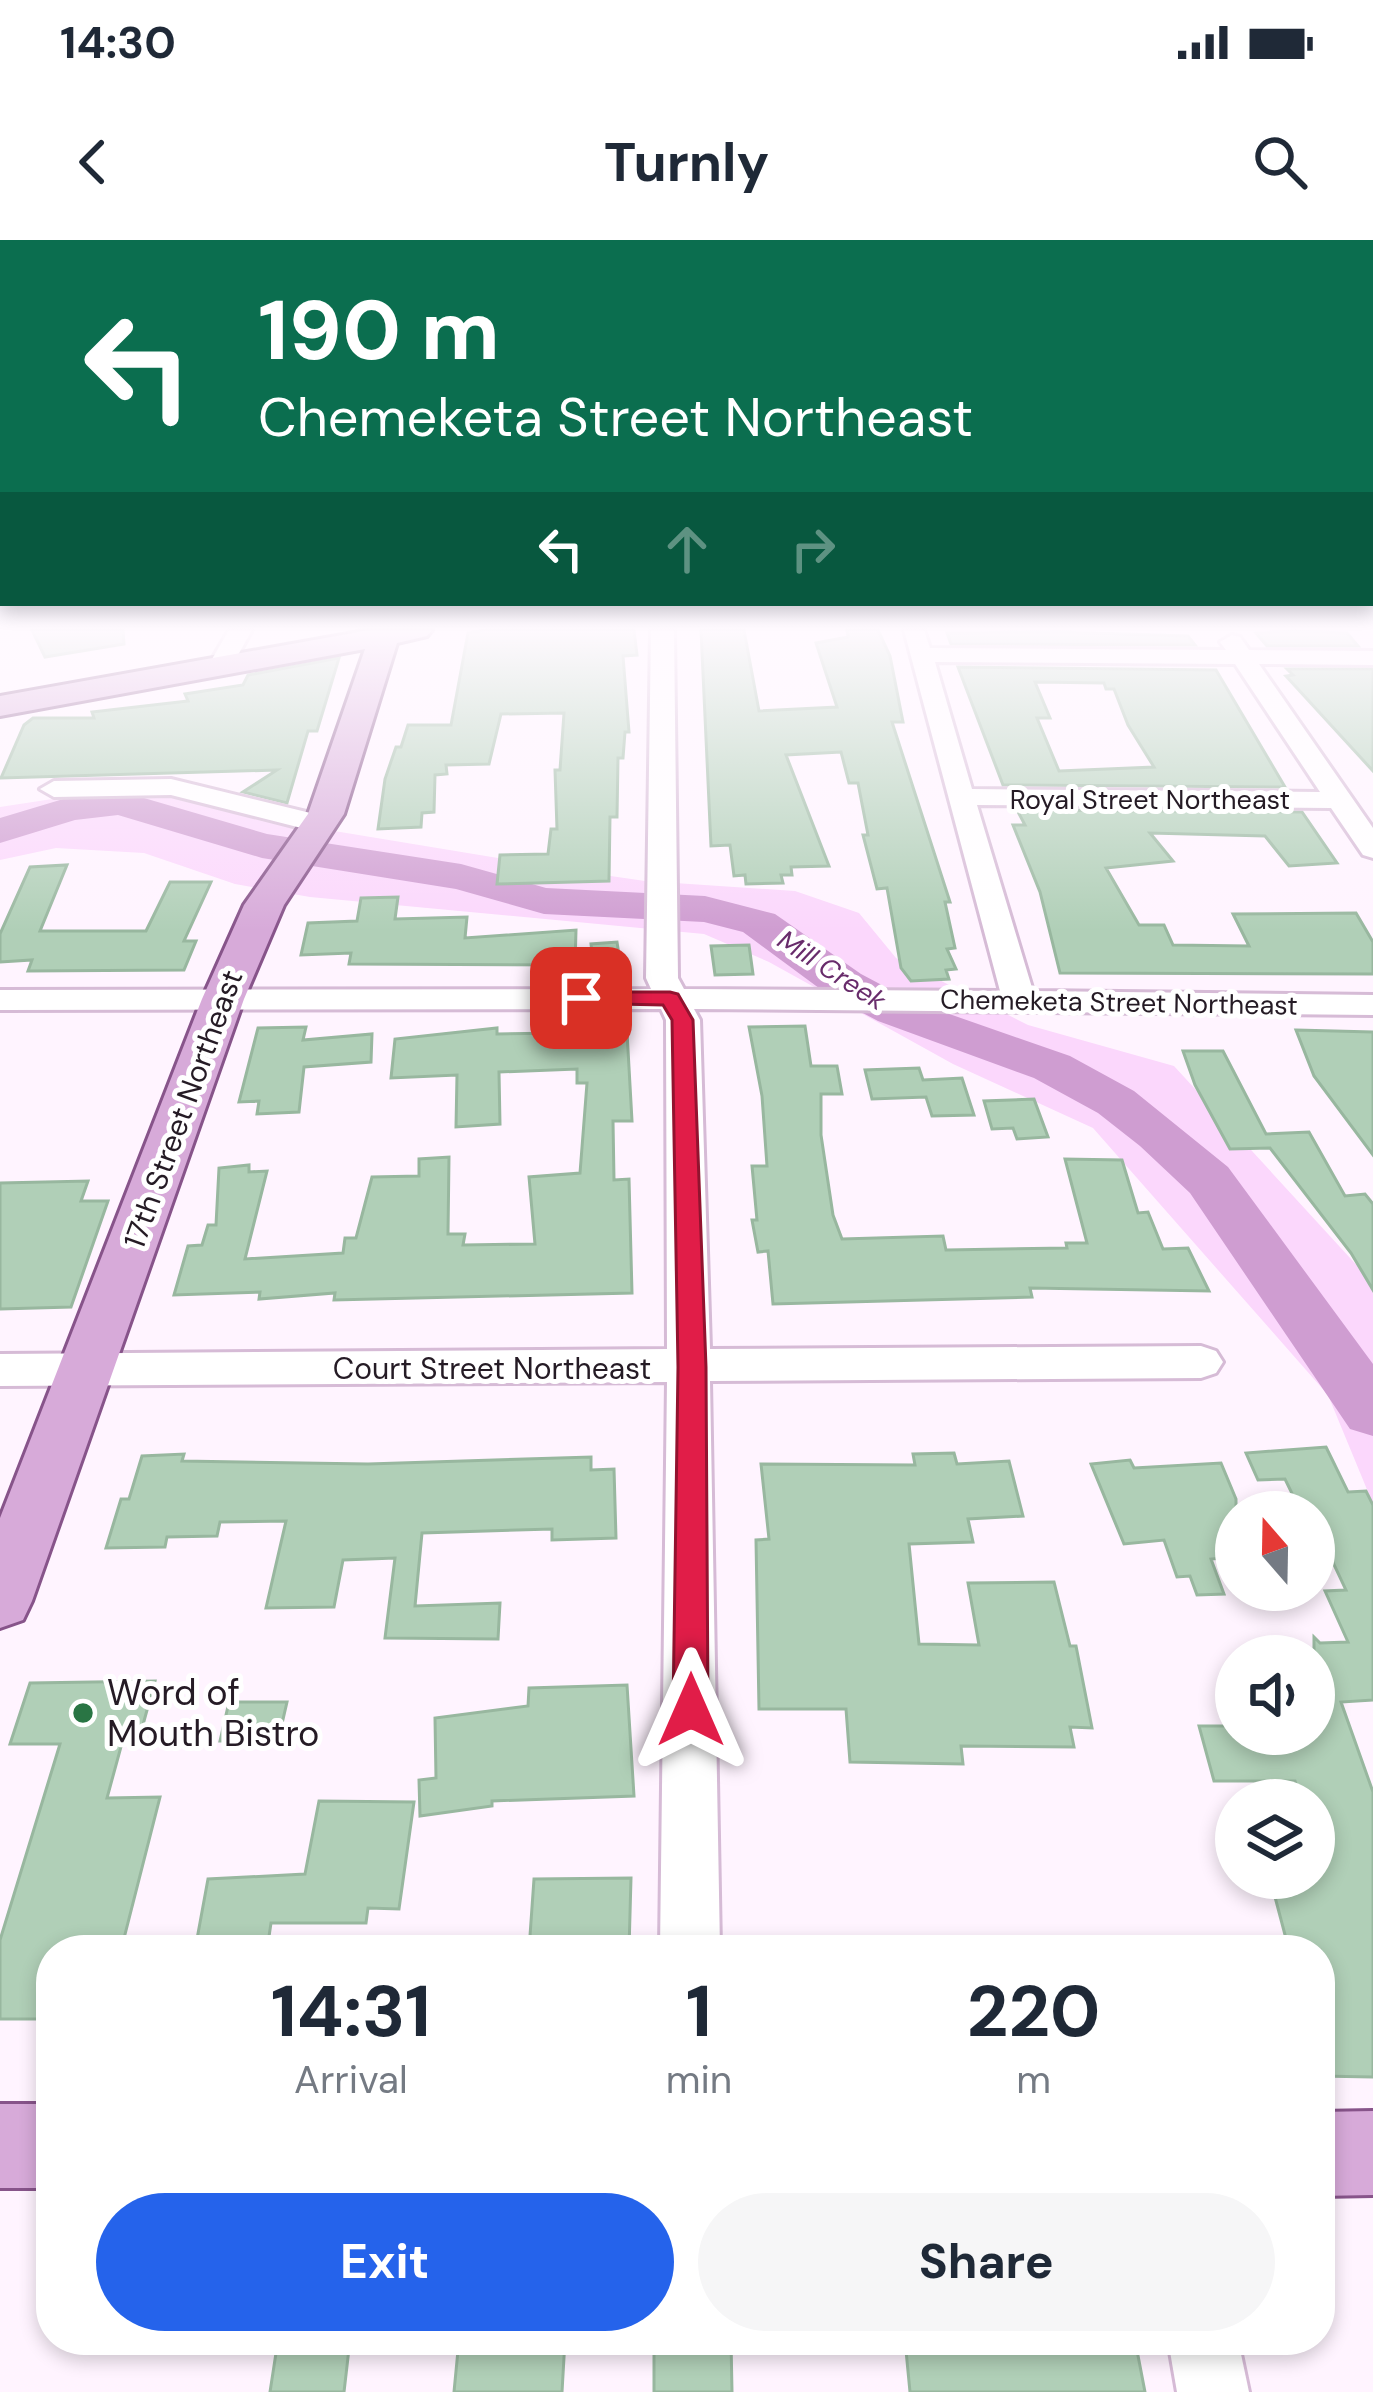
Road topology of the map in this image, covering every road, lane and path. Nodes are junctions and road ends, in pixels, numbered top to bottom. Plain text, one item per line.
1 (351, 730) edge
2 (661, 730) edge
3 (943, 730) edge
4 (1292, 730) edge
5 (54, 789) dead end
6 (962, 797) junction
7 (1339, 800) junction
8 (316, 831) junction
9 (1373, 849) edge
10 (670, 998) junction
11 (223, 999) junction
12 (0, 1000) edge
13 (1019, 1000) junction
14 (1373, 1005) edge
15 (1201, 1362) dead end
16 (692, 1367) junction
17 (0, 1370) edge
18 (87, 1370) junction
19 (0, 1600) edge
20 (690, 1935) edge
21 (0, 2146) edge
22 (36, 2146) edge
23 (1373, 2153) edge
24 (1335, 2154) edge
25 (1206, 2355) edge
26 (1213, 2392) edge

1 - 8 main road, 17th Street Northeast
2 - 10 street
3 - 6 street
4 - 7 street
5 - 8 street
6 - 7 street, Royal Street Northeast
6 - 13 street
7 - 9 street
8 - 11 main road, 17th Street Northeast
10 - 11 street, Chemeketa Street Northeast
10 - 13 street, Chemeketa Street Northeast
10 - 16 street
11 - 12 street, Chemeketa Street Northeast
11 - 18 main road, 17th Street Northeast
13 - 14 street, Chemeketa Street Northeast
15 - 16 street, Court Street Northeast
16 - 18 street, Court Street Northeast
16 - 20 street
17 - 18 street, Court Street Northeast
18 - 19 main road, 17th Street Northeast
21 - 22 main road
23 - 24 main road
25 - 26 street

